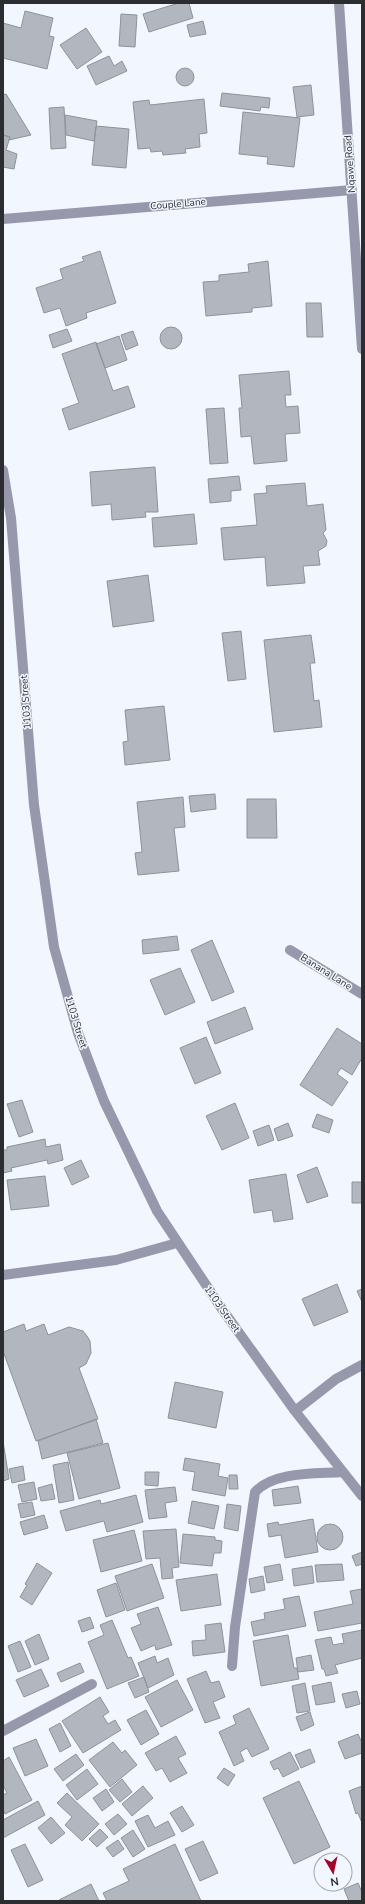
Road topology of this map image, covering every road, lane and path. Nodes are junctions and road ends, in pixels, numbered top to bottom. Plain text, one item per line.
1 (339, 3) edge
2 (352, 190) junction
3 (3, 218) edge
4 (362, 349) edge
5 (3, 470) edge
6 (290, 950) dead end
7 (362, 994) edge
8 (177, 1243) junction
9 (3, 1275) edge
10 (362, 1365) edge
11 (295, 1411) junction
12 (343, 1472) junction
13 (362, 1496) edge
14 (232, 1666) dead end
15 (92, 1684) dead end
16 (3, 1731) edge

1 - 2 street, Nqawe Road
2 - 3 street, Couple Lane
2 - 4 street, Nqawe Road
5 - 8 street, 1103 Street
6 - 7 street, Banana Lane
8 - 9 street
8 - 11 street, 1103 Street
10 - 11 street
11 - 12 street, 1103 Street
12 - 13 street, 1103 Street
12 - 14 street
15 - 16 street

